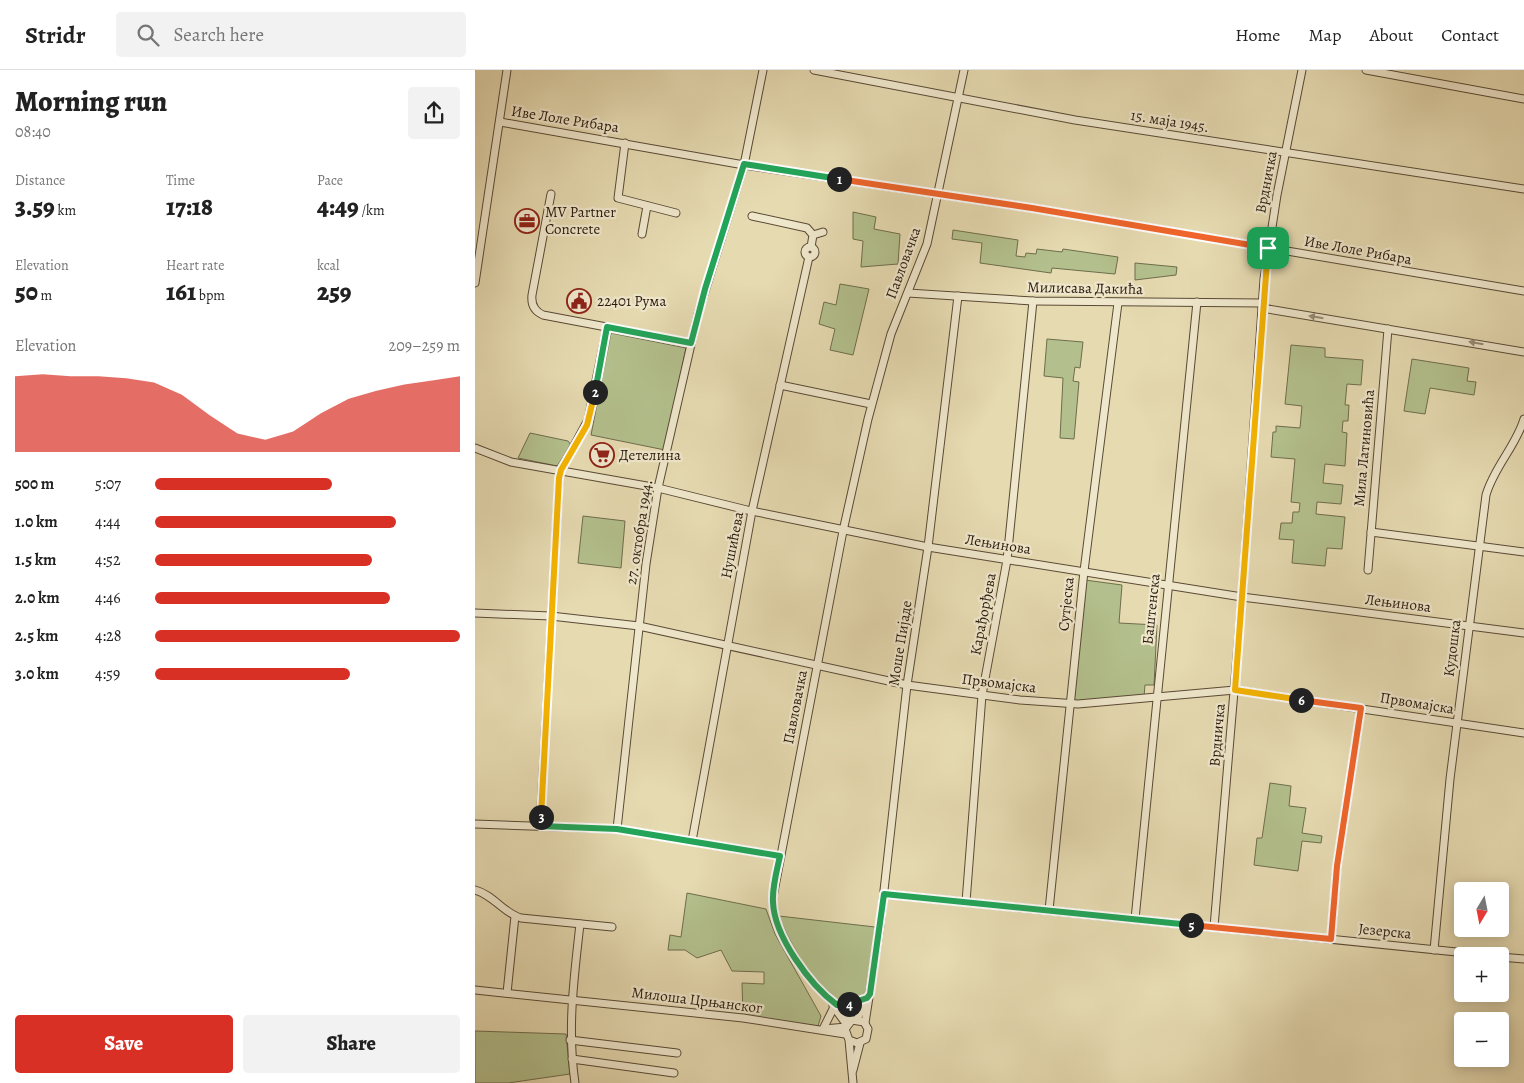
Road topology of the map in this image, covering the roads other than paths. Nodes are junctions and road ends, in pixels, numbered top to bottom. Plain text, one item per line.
1 (507, 70) edge
2 (763, 70) edge
3 (813, 70) edge
4 (964, 70) edge
5 (1302, 70) edge
6 (1366, 70) edge
7 (958, 98) junction
8 (1524, 99) edge
9 (500, 122) junction
10 (625, 142) junction
11 (1285, 152) junction
12 (744, 164) junction
13 (1524, 189) edge
14 (551, 194) dead end
15 (938, 194) junction
16 (647, 206) junction
17 (676, 213) dead end
18 (752, 216) dead end
19 (823, 232) dead end
20 (642, 234) dead end
21 (813, 235) junction
22 (1268, 248) junction
23 (475, 283) edge
24 (1524, 291) edge
25 (908, 293) junction
26 (959, 296) junction
27 (1033, 301) junction
28 (1118, 302) junction
29 (1197, 302) junction
30 (1262, 306) junction
31 (607, 327) junction
32 (1388, 329) junction
33 (691, 343) junction
34 (1524, 352) edge
35 (780, 385) junction
36 (871, 404) junction
37 (1524, 419) edge
38 (475, 448) edge
39 (561, 470) junction
40 (658, 488) junction
41 (752, 511) junction
42 (843, 531) junction
43 (1371, 532) junction
44 (1479, 546) junction
45 (928, 547) junction
46 (1524, 552) edge
47 (1007, 560) junction
48 (1367, 570) dead end
49 (1084, 571) junction
50 (1167, 584) junction
51 (1242, 597) junction
52 (475, 613) edge
53 (551, 616) junction
54 (639, 626) junction
55 (1469, 626) junction
56 (1524, 633) edge
57 (727, 645) junction
58 (818, 664) junction
59 (907, 685) junction
60 (1235, 690) junction
61 (982, 695) junction
62 (1156, 698) junction
63 (1069, 705) junction
64 (1361, 708) junction
65 (1457, 723) junction
66 (1524, 733) edge
67 (475, 824) edge
68 (540, 826) junction
69 (617, 829) junction
70 (692, 841) junction
71 (780, 856) junction
72 (475, 890) edge
73 (884, 894) junction
74 (966, 902) junction
75 (1049, 910) junction
76 (515, 916) junction
77 (1135, 919) junction
78 (580, 924) junction
79 (612, 927) dead end
80 (1214, 927) junction
81 (1331, 939) junction
82 (1434, 950) junction
83 (1454, 952) edge
84 (1509, 958) edge
85 (1524, 959) edge
86 (475, 990) edge
87 (507, 992) junction
88 (868, 996) junction
89 (571, 999) junction
90 (834, 1004) junction
91 (865, 1023) junction
92 (849, 1028) junction
93 (821, 1029) junction
94 (570, 1040) junction
95 (860, 1043) junction
96 (677, 1053) dead end
97 (572, 1059) junction
98 (853, 1070) junction
99 (674, 1073) dead end
100 (575, 1083) edge
101 (853, 1083) edge

1 - 9 street
2 - 12 street, 27. октобра 1944.
3 - 7 street, 15. маја 1945.
4 - 7 street, Павловачка
5 - 11 street, Врдничка
6 - 8 street
7 - 11 street, 15. маја 1945.
7 - 15 street, Павловачка
9 - 10 street, Иве Лоле Рибара
9 - 23 street
10 - 12 street, Иве Лоле Рибара
10 - 16 street, Иве Лоле Рибара
11 - 13 street, 15. маја 1945.
11 - 22 street, Врдничка
12 - 15 street, Иве Лоле Рибара
12 - 33 street, 27. октобра 1944.
14 - 31 street
15 - 22 street, Иве Лоле Рибара
15 - 25 street, Павловачка
16 - 17 street
16 - 20 street
18 - 21 street
19 - 21 street
21 - 35 street, Нушићева
22 - 24 street, Иве Лоле Рибара
22 - 30 street, Врдничка
25 - 26 street, Милисава Дакића
25 - 36 street, Павловачка
26 - 27 street, Милисава Дакића
26 - 45 street, Моше Пијаде
27 - 28 street, Милисава Дакића
27 - 47 street, Карађорђева
28 - 29 street, Милисава Дакића
28 - 49 street, Сутјеска
29 - 30 street, Милисава Дакића
29 - 50 street, Баштенска
32 -> 30 street, Милисава Дакића
30 - 51 street, Врдничка
31 - 33 street
31 - 39 street
34 -> 32 street, Милисава Дакића
32 - 43 street, Мила Латиновића
33 - 40 street, 27. октобра 1944.
35 - 36 street
35 - 41 street, Нушићева
36 - 42 street, Павловачка
37 - 44 street, Кудошка
38 - 39 street, Лењинова
39 - 40 street, Лењинова
39 - 53 street
40 - 41 street, Лењинова
40 - 54 street, 27. октобра 1944.
41 - 42 street, Лењинова
41 - 57 street, Нушићева
42 - 45 street, Лењинова
42 - 58 street, Павловачка
43 - 44 street
43 - 48 street, Мила Латиновића
44 - 46 street
44 - 55 street, Кудошка
45 - 47 street, Лењинова
45 - 59 street, Моше Пијаде
47 - 49 street, Лењинова
47 - 61 street, Карађорђева
49 - 50 street, Лењинова
49 - 63 street, Сутјеска
50 - 51 street, Лењинова
50 - 62 street, Баштенска
51 - 55 street, Лењинова
51 - 60 street, Врдничка
52 - 53 street, Првомајска
53 - 54 street, Првомајска
53 - 68 street
54 - 57 street, Првомајска
54 - 69 street, 27. октобра 1944.
55 - 56 street, Лењинова
55 - 65 street, Кудошка
57 - 58 street, Првомајска
57 - 70 street, Нушићева
58 - 59 street, Првомајска
58 - 71 street, Павловачка
59 - 61 street, Првомајска
59 - 73 street, Моше Пијаде
60 - 62 street, Првомајска
60 - 64 street, Првомајска
60 - 80 street, Врдничка
61 - 63 street, Првомајска
61 - 74 street, Карађорђева
62 - 63 street, Првомајска
62 - 77 street, Баштенска
63 - 75 street, Сутјеска
64 - 65 street, Првомајска
64 - 81 street
65 - 66 street, Првомајска
65 - 82 street, Кудошка
67 - 68 street
68 - 69 street
69 - 70 street
70 - 71 street
71 - 90 street, Павловачка
72 - 76 street
73 - 74 street, Језерска
73 - 88 street, Моше Пијаде
74 - 75 street, Језерска
75 - 77 street, Језерска
76 - 78 street
76 - 87 street
77 - 80 street, Језерска
78 - 79 street
78 - 89 street
80 - 81 street, Језерска
81 - 82 street, Језерска
82 - 83 street, Језерска
84 - 85 street
86 - 87 street, Милоша Црњанског
87 - 89 street, Милоша Црњанског
88 - 90 street
88 - 91 street, Моше Пијаде
88 - 92 street, Моше Пијаде
89 - 93 street, Милоша Црњанског
89 - 94 street
90 - 92 street, Павловачка
90 - 93 street
91 - 92 street, Павловачка
91 - 95 street
92 - 93 street, Милоша Црњанског
92 - 95 street, Павловачка
92 - 98 street
94 - 96 street
94 - 97 street
95 - 98 street
97 - 99 street
97 - 100 street
98 - 101 street

